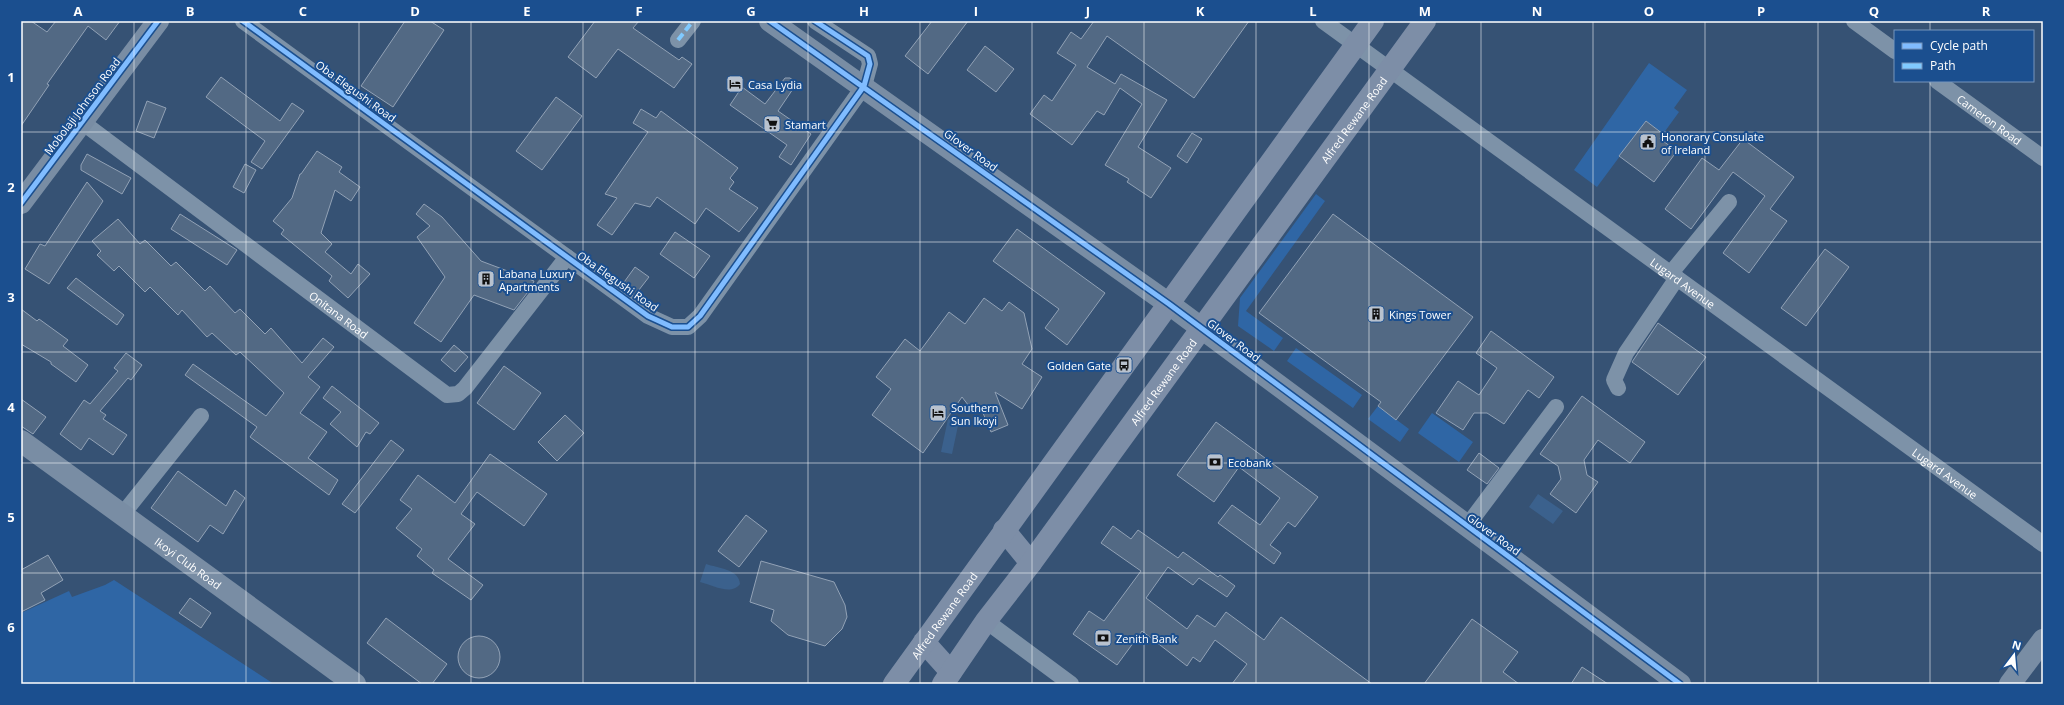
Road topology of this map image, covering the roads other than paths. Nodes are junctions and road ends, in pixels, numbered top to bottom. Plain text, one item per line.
1 (158, 21) edge
2 (243, 21) edge
3 (693, 21) edge
4 (770, 21) edge
5 (815, 21) edge
6 (1323, 21) edge
7 (1373, 21) edge
8 (1425, 21) edge
9 (1854, 21) edge
10 (678, 40) dead end
11 (1356, 44) junction
12 (1894, 50) edge
13 (1390, 68) junction
14 (1938, 82) edge
15 (864, 86) junction
16 (82, 122) junction
17 (2043, 158) edge
18 (1730, 202) dead end
19 (21, 203) edge
20 (567, 257) junction
21 (1674, 275) junction
22 (1169, 304) junction
23 (1202, 328) junction
24 (1618, 388) dead end
25 (1556, 406) dead end
26 (201, 416) dead end
27 (21, 441) edge
28 (122, 515) junction
29 (1467, 526) junction
30 (1004, 530) junction
31 (2043, 544) edge
32 (1031, 563) junction
33 (986, 621) junction
34 (2043, 640) edge
35 (924, 642) junction
36 (947, 678) edge
37 (355, 684) edge
38 (894, 684) edge
39 (1070, 684) edge
40 (1680, 684) edge
41 (2010, 684) edge

1 - 16 street, Mobolaji Johnson Road
2 - 20 street, Oba Elegushi Road
3 - 10 street
4 - 15 street, Glover Road
5 - 15 street, Oba Elegushi Road
6 - 11 street, Lugard Avenue
7 - 11 main road, Alfred Rewane Road
8 - 13 main road, Alfred Rewane Road
9 - 12 street
11 - 13 street, Lugard Avenue
11 - 22 main road, Alfred Rewane Road
13 - 21 street, Lugard Avenue
13 - 23 main road, Alfred Rewane Road
14 - 17 street, Cameron Road
15 - 20 street, Oba Elegushi Road
15 - 22 street, Glover Road
16 - 19 street, Mobolaji Johnson Road
16 - 20 street, Onitana Road
18 - 21 street
21 - 24 street
21 - 31 street, Lugard Avenue
22 - 23 street, Glover Road
22 - 30 main road, Alfred Rewane Road
23 - 29 street, Glover Road
23 - 32 main road, Alfred Rewane Road
25 - 29 street
26 - 28 street
27 - 28 street, Ikoyi Club Road
28 - 37 street, Ikoyi Club Road
29 - 40 street, Glover Road
30 - 32 main road
30 - 35 main road, Alfred Rewane Road
32 - 33 main road, Alfred Rewane Road
33 - 36 main road, Alfred Rewane Road
33 - 39 street
34 - 41 street
35 - 36 main road
35 - 38 main road, Alfred Rewane Road

